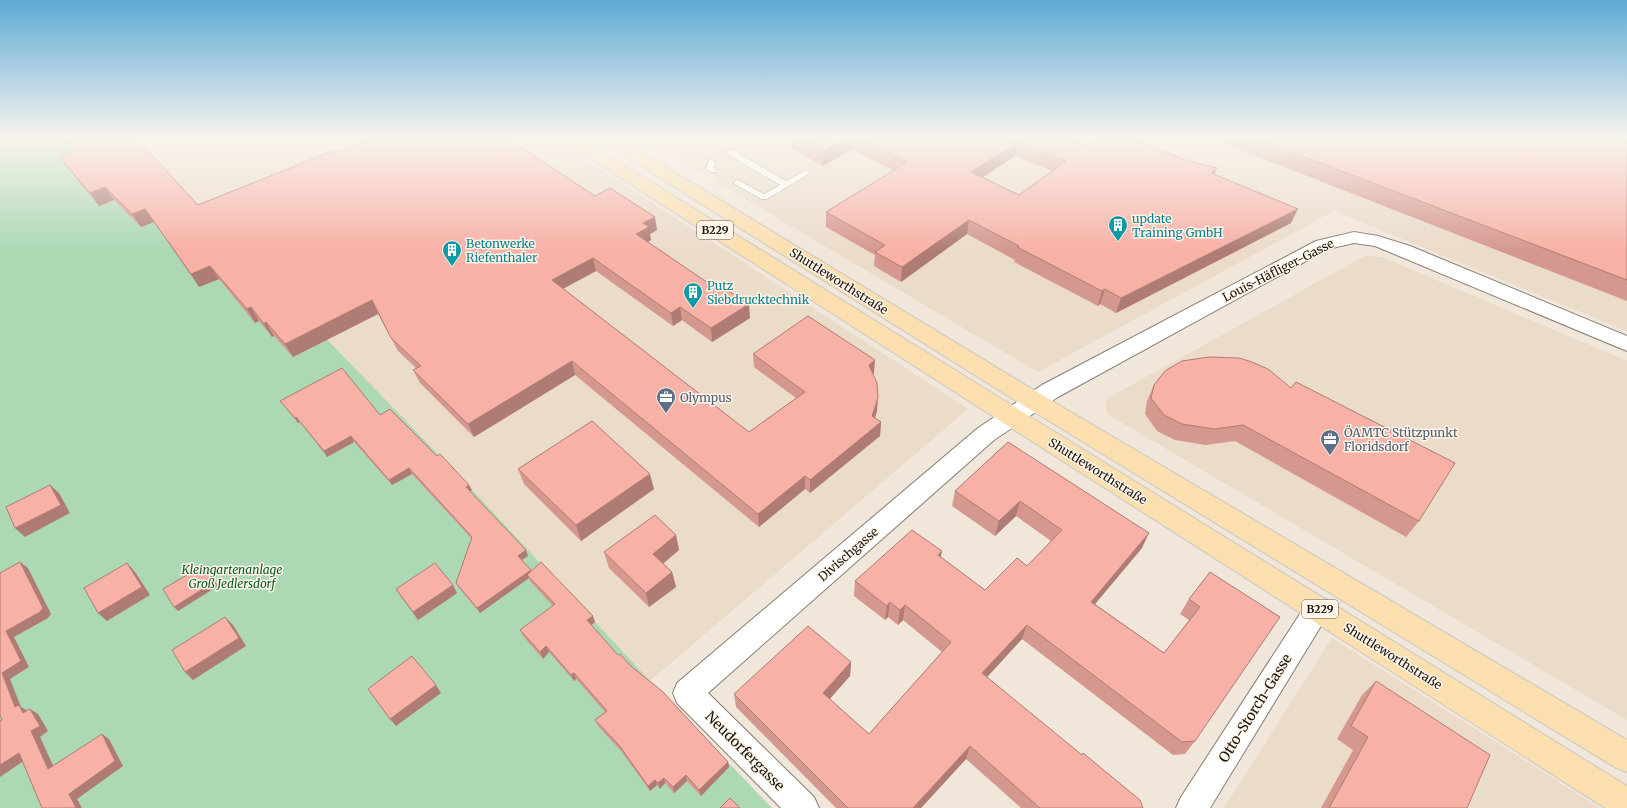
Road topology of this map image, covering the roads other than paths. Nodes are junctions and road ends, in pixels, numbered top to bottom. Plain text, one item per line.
1 (629, 176) edge
2 (668, 176) edge
3 (771, 176) edge
4 (802, 176) edge
5 (737, 184) dead end
6 (787, 185) junction
7 (1627, 344) edge
8 (1034, 401) junction
9 (1011, 417) junction
10 (1318, 608) junction
11 (688, 693) joint
12 (1627, 757) edge
13 (1627, 804) edge
14 (802, 808) edge
15 (1192, 808) edge

1 - 9 main road, Shuttleworthstraße / B229
2 - 8 main road, Shuttleworthstraße / B229
3 - 6 lane
4 - 6 lane
5 - 6 lane
7 - 8 street, Louis-Häfliger-Gasse
8 - 9 street, Louis-Häfliger-Gasse
8 - 12 main road, Shuttleworthstraße / B229
9 - 10 main road, Shuttleworthstraße / B229
9 - 11 street, Divischgasse
10 - 13 main road, Shuttleworthstraße / B229
10 - 15 street, Otto-Storch-Gasse
11 - 14 street, Neudorfergasse

